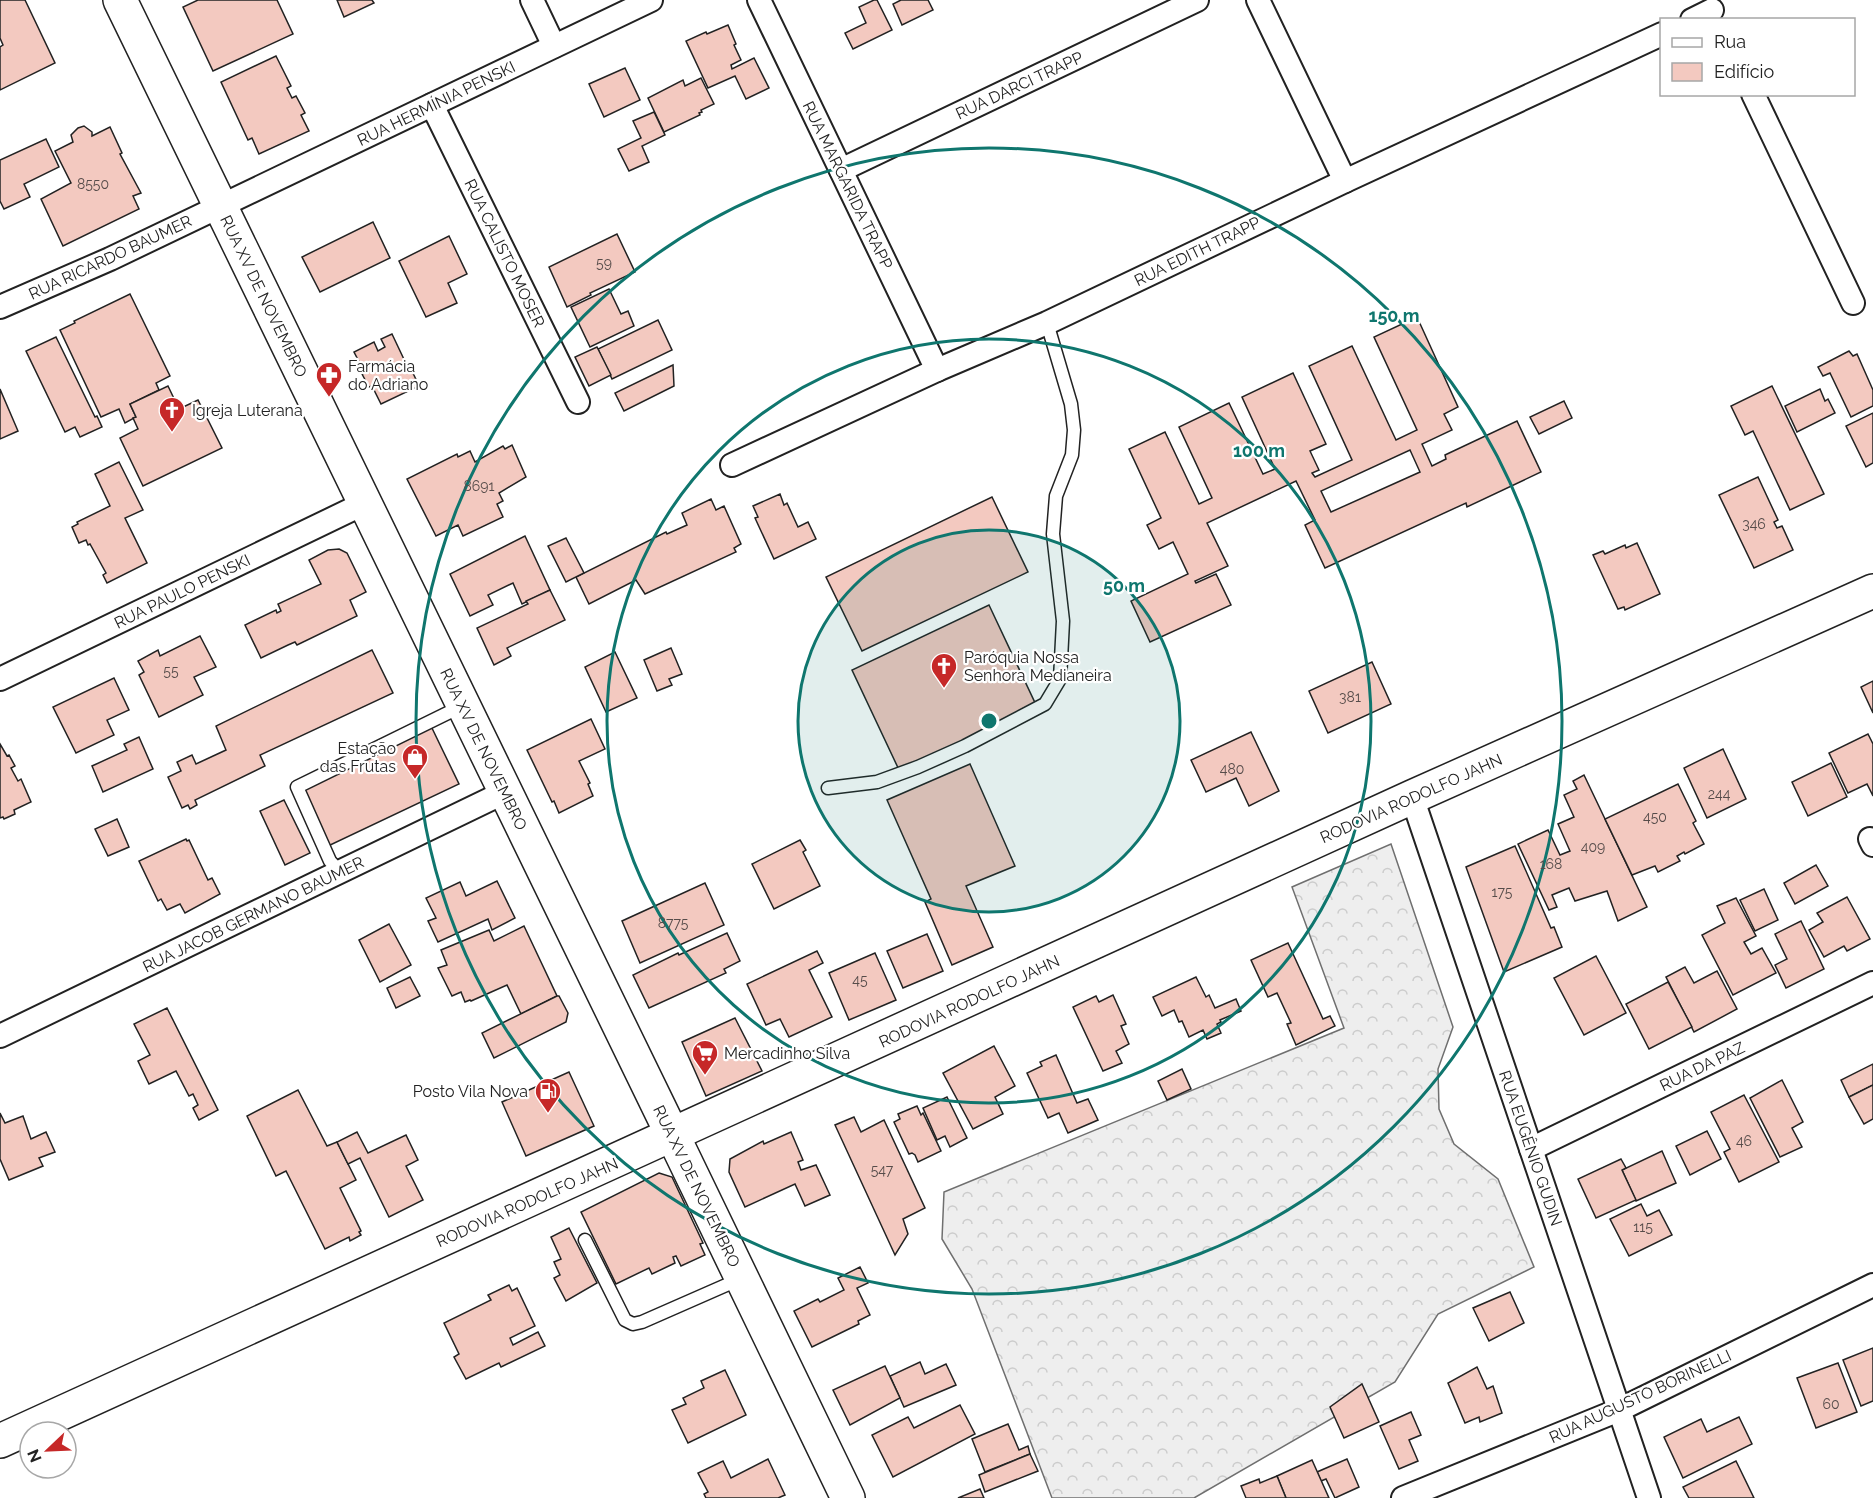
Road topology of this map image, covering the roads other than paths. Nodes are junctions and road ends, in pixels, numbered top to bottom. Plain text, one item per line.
1 (120, 0) edge
2 (532, 0) edge
3 (651, 0) edge
4 (759, 0) edge
5 (1197, 0) edge
6 (1258, 0) edge
7 (1660, 35) edge
8 (554, 46) junction
9 (1754, 96) edge
10 (432, 105) junction
11 (841, 170) junction
12 (1345, 181) junction
13 (220, 206) junction
14 (1854, 303) dead end
15 (0, 307) edge
16 (1047, 323) junction
17 (937, 370) junction
18 (578, 402) dead end
19 (732, 465) dead end
20 (365, 503) junction
21 (1873, 591) edge
22 (0, 679) edge
23 (463, 705) junction
24 (828, 788) dead end
25 (505, 792) junction
26 (1412, 797) junction
27 (340, 872) junction
28 (1873, 983) edge
29 (0, 1036) edge
30 (673, 1136) junction
31 (1532, 1149) junction
32 (585, 1240) dead end
33 (741, 1278) junction
34 (1873, 1285) edge
35 (1619, 1410) junction
36 (0, 1441) edge
37 (848, 1498) edge
38 (1403, 1498) edge
39 (1649, 1498) edge

1 - 13 main road, RUA XV DE NOVEMBRO
2 - 8 street
3 - 8 street, RUA HERMÍNIA PENSKI
4 - 11 street, RUA MARGARIDA TRAPP
5 - 11 street, RUA DARCI TRAPP
6 - 12 street
7 - 12 street, RUA EDITH TRAPP
8 - 10 street, RUA HERMÍNIA PENSKI
9 - 14 street
10 - 13 street, RUA HERMÍNIA PENSKI
10 - 18 street, RUA CALISTO MOSER
11 - 17 street, RUA MARGARIDA TRAPP
12 - 16 street, RUA EDITH TRAPP
13 - 15 street, RUA RICARDO BAUMER
13 - 20 main road, RUA XV DE NOVEMBRO
16 - 17 street, RUA EDITH TRAPP
16 - 24 lane
17 - 19 street, RUA EDITH TRAPP
20 - 22 street, RUA PAULO PENSKI
20 - 23 main road, RUA XV DE NOVEMBRO
21 - 26 main road, RODOVIA RODOLFO JAHN
23 - 25 main road, RUA XV DE NOVEMBRO
23 - 27 lane
25 - 27 street, RUA JACOB GERMANO BAUMER
25 - 30 main road, RUA XV DE NOVEMBRO
26 - 30 main road, RODOVIA RODOLFO JAHN
26 - 31 street, RUA EUGÊNIO GUDIN
27 - 29 street, RUA JACOB GERMANO BAUMER
28 - 31 street, RUA DA PAZ
30 - 33 main road, RUA XV DE NOVEMBRO
30 - 36 main road, RODOVIA RODOLFO JAHN
31 - 35 street, RUA EUGÊNIO GUDIN
32 - 33 lane
33 - 37 main road, RUA XV DE NOVEMBRO
34 - 35 street, RUA AUGUSTO BORINELLI
35 - 38 street, RUA AUGUSTO BORINELLI
35 - 39 street, RUA EUGÊNIO GUDIN

